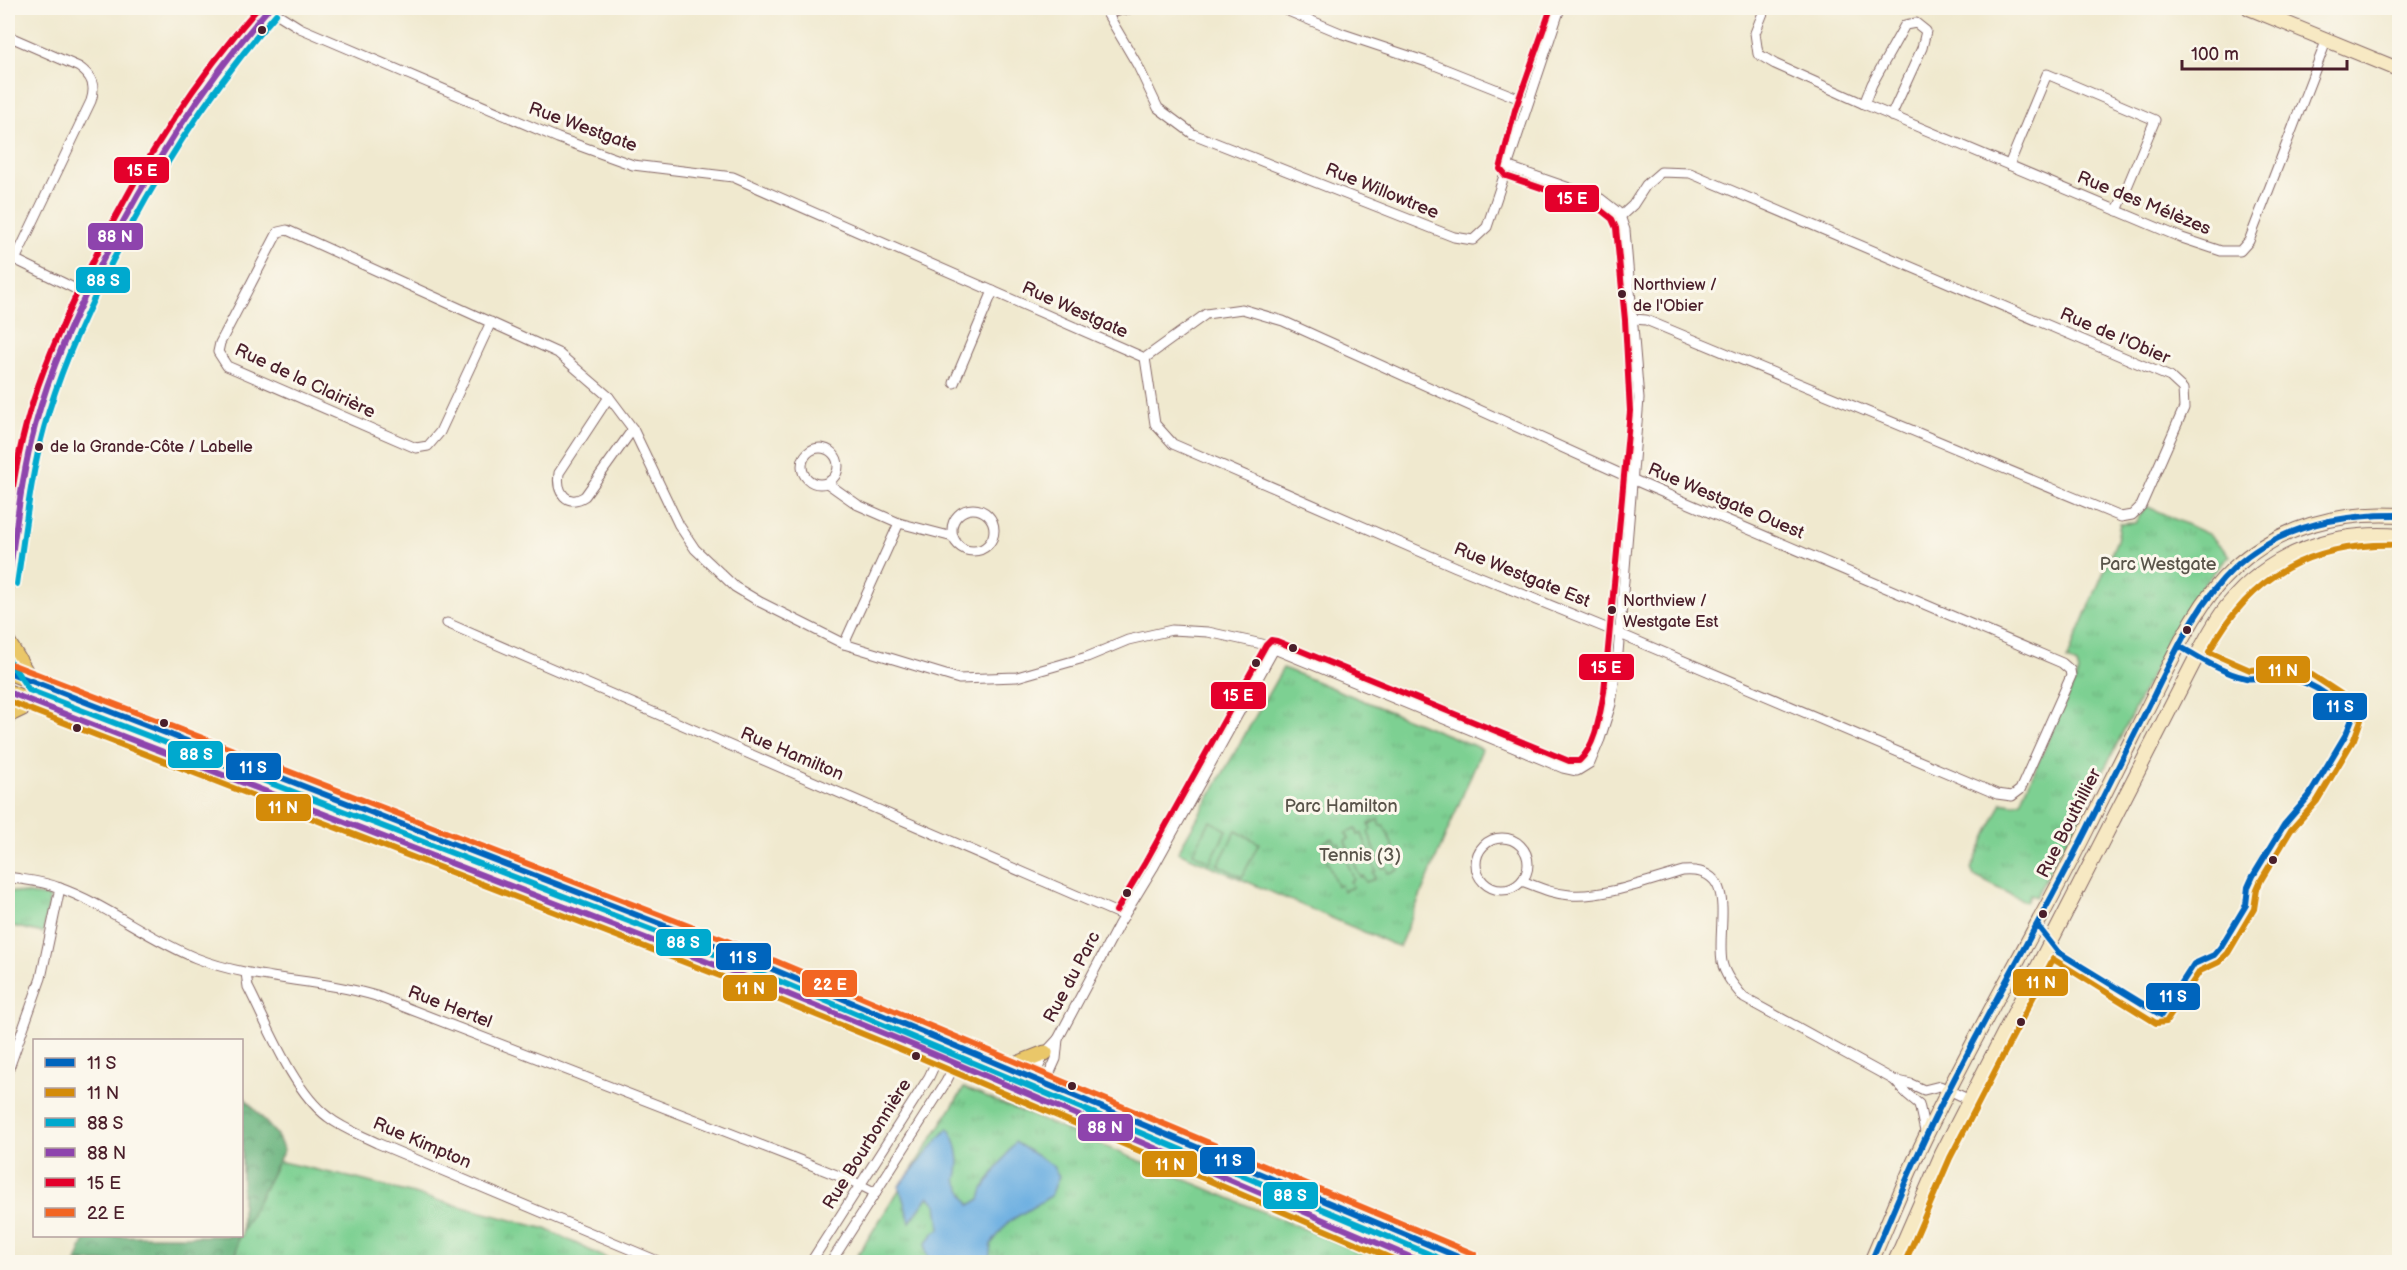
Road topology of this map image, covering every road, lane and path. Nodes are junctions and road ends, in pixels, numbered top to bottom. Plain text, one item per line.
1 (269, 8) edge
2 (1133, 8) edge
3 (1281, 8) edge
4 (1560, 8) edge
5 (1765, 8) edge
6 (2249, 8) edge
7 (1105, 10) edge
8 (8, 36) edge
9 (2327, 39) junction
10 (2400, 70) edge
11 (1528, 102) junction
12 (1864, 104) junction
13 (1892, 116) junction
14 (2009, 165) junction
15 (1509, 167) junction
16 (2117, 211) junction
17 (1621, 216) junction
18 (11, 258) edge
19 (993, 291) junction
20 (86, 294) junction
21 (1634, 319) junction
22 (492, 322) junction
23 (1145, 358) junction
24 (954, 383) dead end
25 (609, 397) junction
26 (633, 429) junction
27 (1632, 478) junction
28 (827, 483) junction
29 (2400, 515) edge
30 (899, 523) junction
31 (2400, 536) edge
32 (953, 537) junction
33 (8, 583) edge
34 (447, 623) dead end
35 (1619, 633) junction
36 (8, 642) edge
37 (844, 644) junction
38 (1274, 649) junction
39 (8, 672) edge
40 (32, 682) junction
41 (8, 692) edge
42 (33, 703) junction
43 (8, 715) edge
44 (2046, 734) joint
45 (8, 877) edge
46 (1522, 880) junction
47 (60, 888) junction
48 (1124, 916) junction
49 (246, 973) junction
50 (1058, 1039) junction
51 (946, 1040) junction
52 (963, 1048) junction
53 (1045, 1053) junction
54 (939, 1057) junction
55 (956, 1064) junction
56 (1009, 1067) junction
57 (8, 1071) edge
58 (1040, 1080) junction
59 (1894, 1080) junction
60 (1926, 1090) junction
61 (1949, 1090) junction
62 (1032, 1097) junction
63 (1970, 1100) junction
64 (1919, 1104) junction
65 (1926, 1136) junction
66 (861, 1185) junction
67 (876, 1193) junction
68 (660, 1263) edge
69 (811, 1263) edge
70 (831, 1263) edge
71 (1422, 1263) edge
72 (1470, 1263) edge
73 (1871, 1263) edge
74 (1895, 1263) edge

1 - 19 street, Rue Westgate
1 - 20 street
2 - 7 street
3 - 11 street
4 - 11 street, Rue Willowtree
5 - 12 street, Rue des Mélèzes
6 - 9 street
7 - 15 street, Rue Willowtree
8 - 18 street
9 - 10 street
9 - 16 street, Rue des Mélèzes
11 - 15 street, Rue Willowtree
12 - 13 street, Rue des Mélèzes
12 - 13 street
13 - 14 street, Rue des Mélèzes
14 - 16 street, Rue des Mélèzes
14 - 16 street
15 - 17 street
17 - 21 street
17 - 21 street, Rue de l'Obier
18 - 20 street
19 - 23 street, Rue Westgate
19 - 24 street, Rue Westgate
20 - 33 street
21 - 27 street
22 - 22 street, Rue de la Clairière
22 - 25 street, Rue de la Clairière
23 - 27 street, Rue Westgate Ouest
23 - 35 street, Rue Westgate Est
25 - 26 street, Rue de la Clairière
25 - 26 street
26 - 37 street, Rue de la Clairière
27 - 35 street
27 - 44 street, Rue Westgate Ouest
28 - 28 street
28 - 30 street
29 - 61 street, Rue Bouthillier
30 - 32 street
30 - 37 street
31 - 63 street
32 - 32 street
34 - 48 street, Rue Hamilton
35 - 38 street, Rue de la Clairière
35 - 44 street, Rue Westgate Est
36 - 40 main road
37 - 38 street, Rue de la Clairière
38 - 48 street, Rue du Parc
39 - 40 main road
40 - 51 main road
41 - 42 main road
42 - 43 main road
42 - 54 main road
45 - 47 street, Rue Hertel
46 - 46 street
46 - 59 street
47 - 49 street, Rue Hertel
47 - 57 street
48 - 50 street, Rue du Parc
49 - 66 street, Rue Hertel
49 - 68 street, Rue Kimpton
50 - 53 street, Rue du Parc
50 - 58 street, Rue du Parc
51 - 52 main road
51 - 54 street, Rue Bourbonnière
52 - 55 street, Rue Bourbonnière
52 - 56 main road
53 - 56 main road
53 - 58 street, Rue du Parc
54 - 55 main road
54 - 66 street, Rue Bourbonnière
55 - 62 main road
55 - 67 street, Rue Bourbonnière
56 - 58 main road
58 - 62 street, Rue du Parc
58 - 72 main road
59 - 60 street
59 - 64 street
60 - 61 street
60 - 64 street
61 - 63 street
61 - 65 street, Rue Bouthillier
62 - 71 main road
63 - 74 street
64 - 65 street
65 - 73 street, Rue Bouthillier
66 - 67 street, Rue Hertel
66 - 69 street, Rue Bourbonnière
67 - 70 street, Rue Bourbonnière

